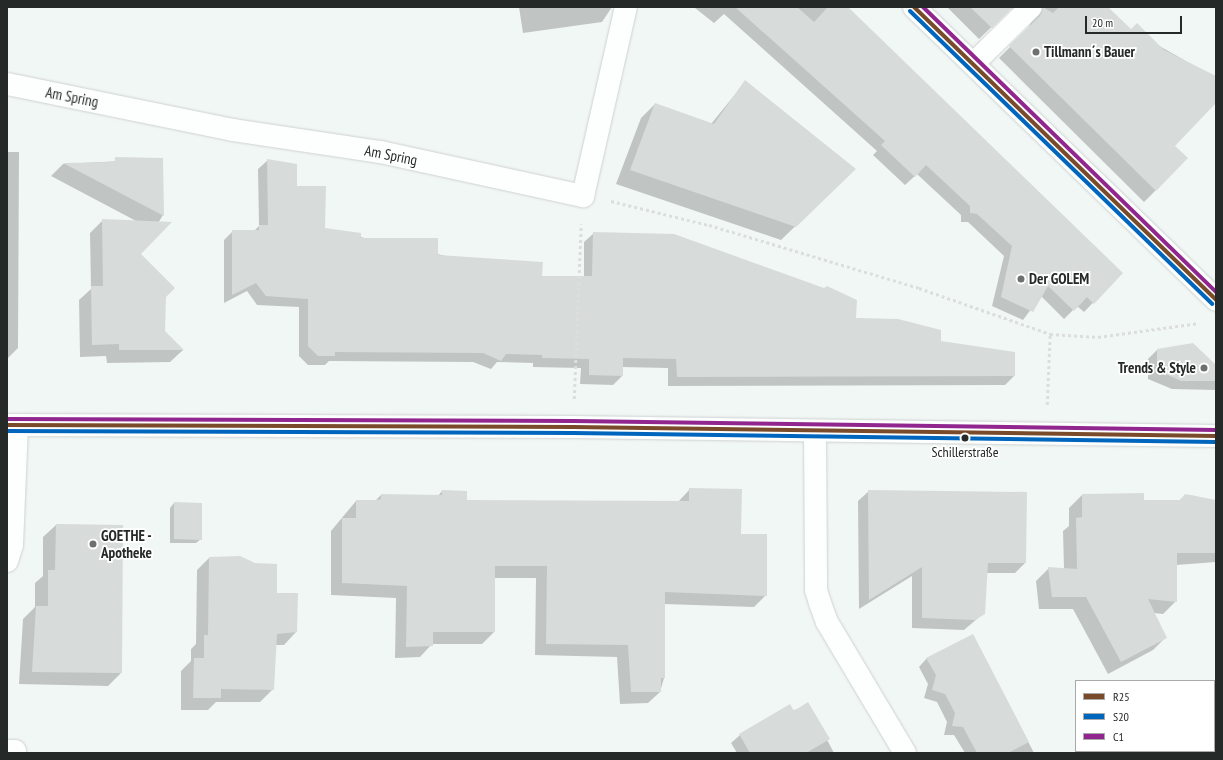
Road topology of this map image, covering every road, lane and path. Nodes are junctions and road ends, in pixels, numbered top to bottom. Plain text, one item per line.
1 (626, 7) edge
2 (914, 7) edge
3 (1031, 7) edge
4 (972, 64) junction
5 (7, 84) edge
6 (583, 196) junction
7 (1216, 300) edge
8 (1208, 321) dead end
9 (1050, 334) junction
10 (12, 425) edge
11 (573, 427) junction
12 (815, 433) junction
13 (1046, 434) junction
14 (1216, 436) edge
15 (7, 561) edge
16 (905, 753) edge

1 - 6 street
2 - 4 street
3 - 4 street
4 - 7 street
5 - 6 street, Am Spring
6 - 9 path
6 - 11 path
8 - 9 path
9 - 13 path
10 - 11 street
10 - 15 street
11 - 12 street
12 - 13 street
12 - 16 street
13 - 14 street

